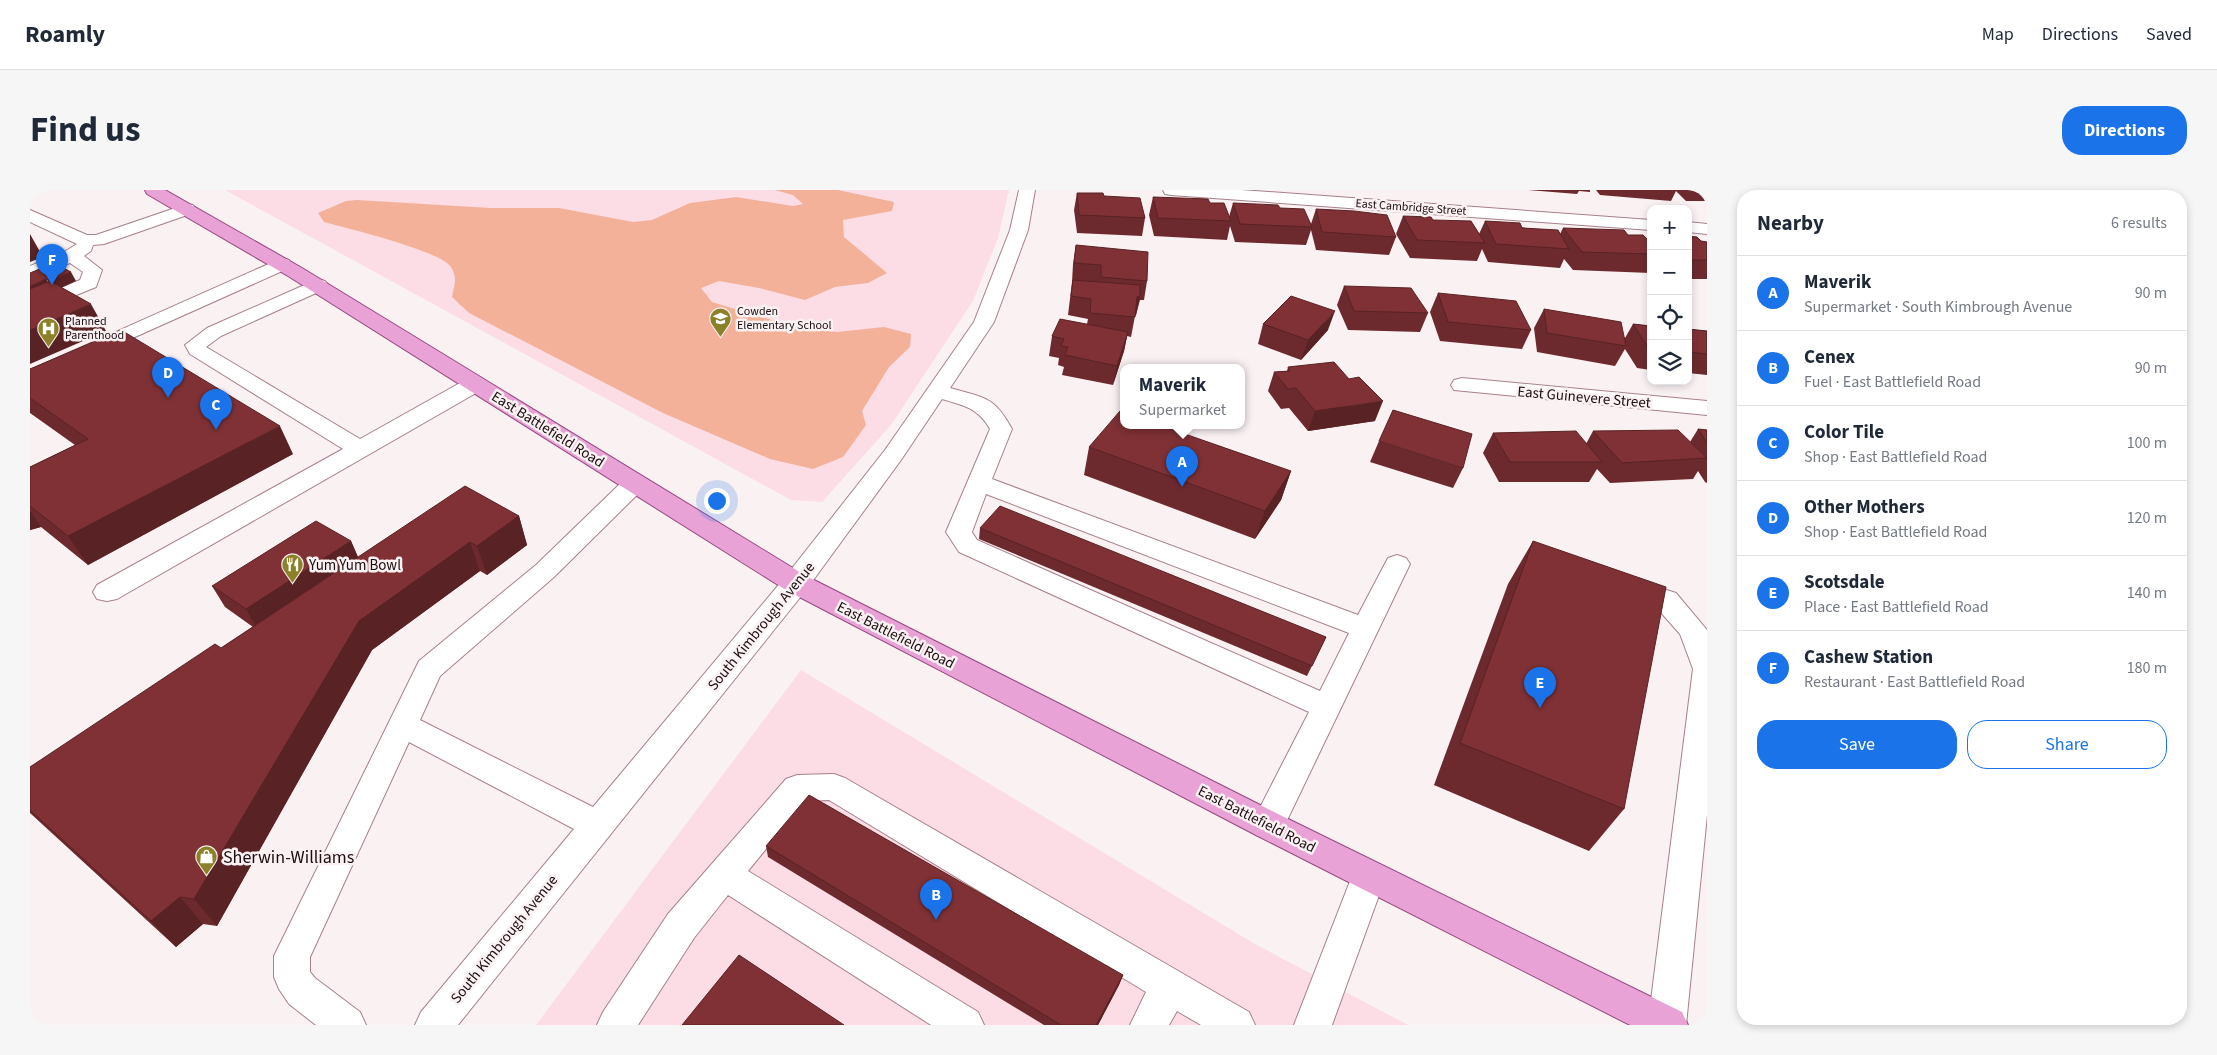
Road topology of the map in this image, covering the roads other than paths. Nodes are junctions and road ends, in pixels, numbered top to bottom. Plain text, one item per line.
1 (154, 190) edge
2 (1027, 190) edge
3 (1171, 190) edge
4 (187, 209) junction
5 (30, 215) edge
6 (1647, 225) edge
7 (1692, 227) edge
8 (1707, 229) edge
9 (98, 240) junction
10 (71, 256) junction
11 (282, 264) junction
12 (30, 273) edge
13 (318, 285) junction
14 (30, 308) edge
15 (30, 378) edge
16 (475, 384) junction
17 (1462, 385) dead end
18 (938, 391) junction
19 (1707, 408) edge
20 (360, 449) junction
21 (978, 482) junction
22 (635, 483) junction
23 (1060, 513) junction
24 (1098, 527) junction
25 (1040, 534) edge
26 (1080, 550) edge
27 (1397, 564) dead end
28 (1605, 579) edge
29 (796, 583) junction
30 (108, 592) dead end
31 (1366, 629) junction
32 (1707, 669) edge
33 (1327, 707) junction
34 (402, 725) junction
35 (598, 825) junction
36 (1268, 825) junction
37 (725, 875) junction
38 (1369, 876) junction
39 (1170, 986) junction
40 (1668, 1024) edge
41 (348, 1025) edge
42 (434, 1025) edge
43 (616, 1025) edge
44 (965, 1025) edge
45 (1149, 1025) edge
46 (1236, 1025) edge
47 (1314, 1025) edge

1 - 4 main road, East Battlefield Road
2 - 18 street, South Kimbrough Avenue
3 - 6 street, East Cambridge Street
4 - 9 street
4 - 11 main road, East Battlefield Road
5 - 9 street
7 - 8 street
9 - 10 street
10 - 12 street
10 - 14 street
11 - 13 main road, East Battlefield Road
11 - 15 street
13 - 16 main road, East Battlefield Road
13 - 20 street
16 - 20 street
16 - 22 main road, East Battlefield Road
17 - 19 street, East Guinevere Street
18 - 21 street
18 - 29 street, South Kimbrough Avenue
20 - 30 street
21 - 23 street
21 - 33 street
22 - 29 main road, East Battlefield Road
22 - 34 street
23 - 24 street
23 - 25 street
24 - 26 street
24 - 31 street
27 - 31 street
28 - 32 street
29 - 35 street, South Kimbrough Avenue
29 - 36 main road, East Battlefield Road
31 - 33 street
32 - 40 street
33 - 36 street
34 - 35 street
34 - 41 street
35 - 42 street, South Kimbrough Avenue
36 - 38 main road, East Battlefield Road
37 - 39 street
37 - 43 street
37 - 44 street
38 - 40 main road, East Battlefield Road
38 - 47 street
39 - 45 street
39 - 46 street

